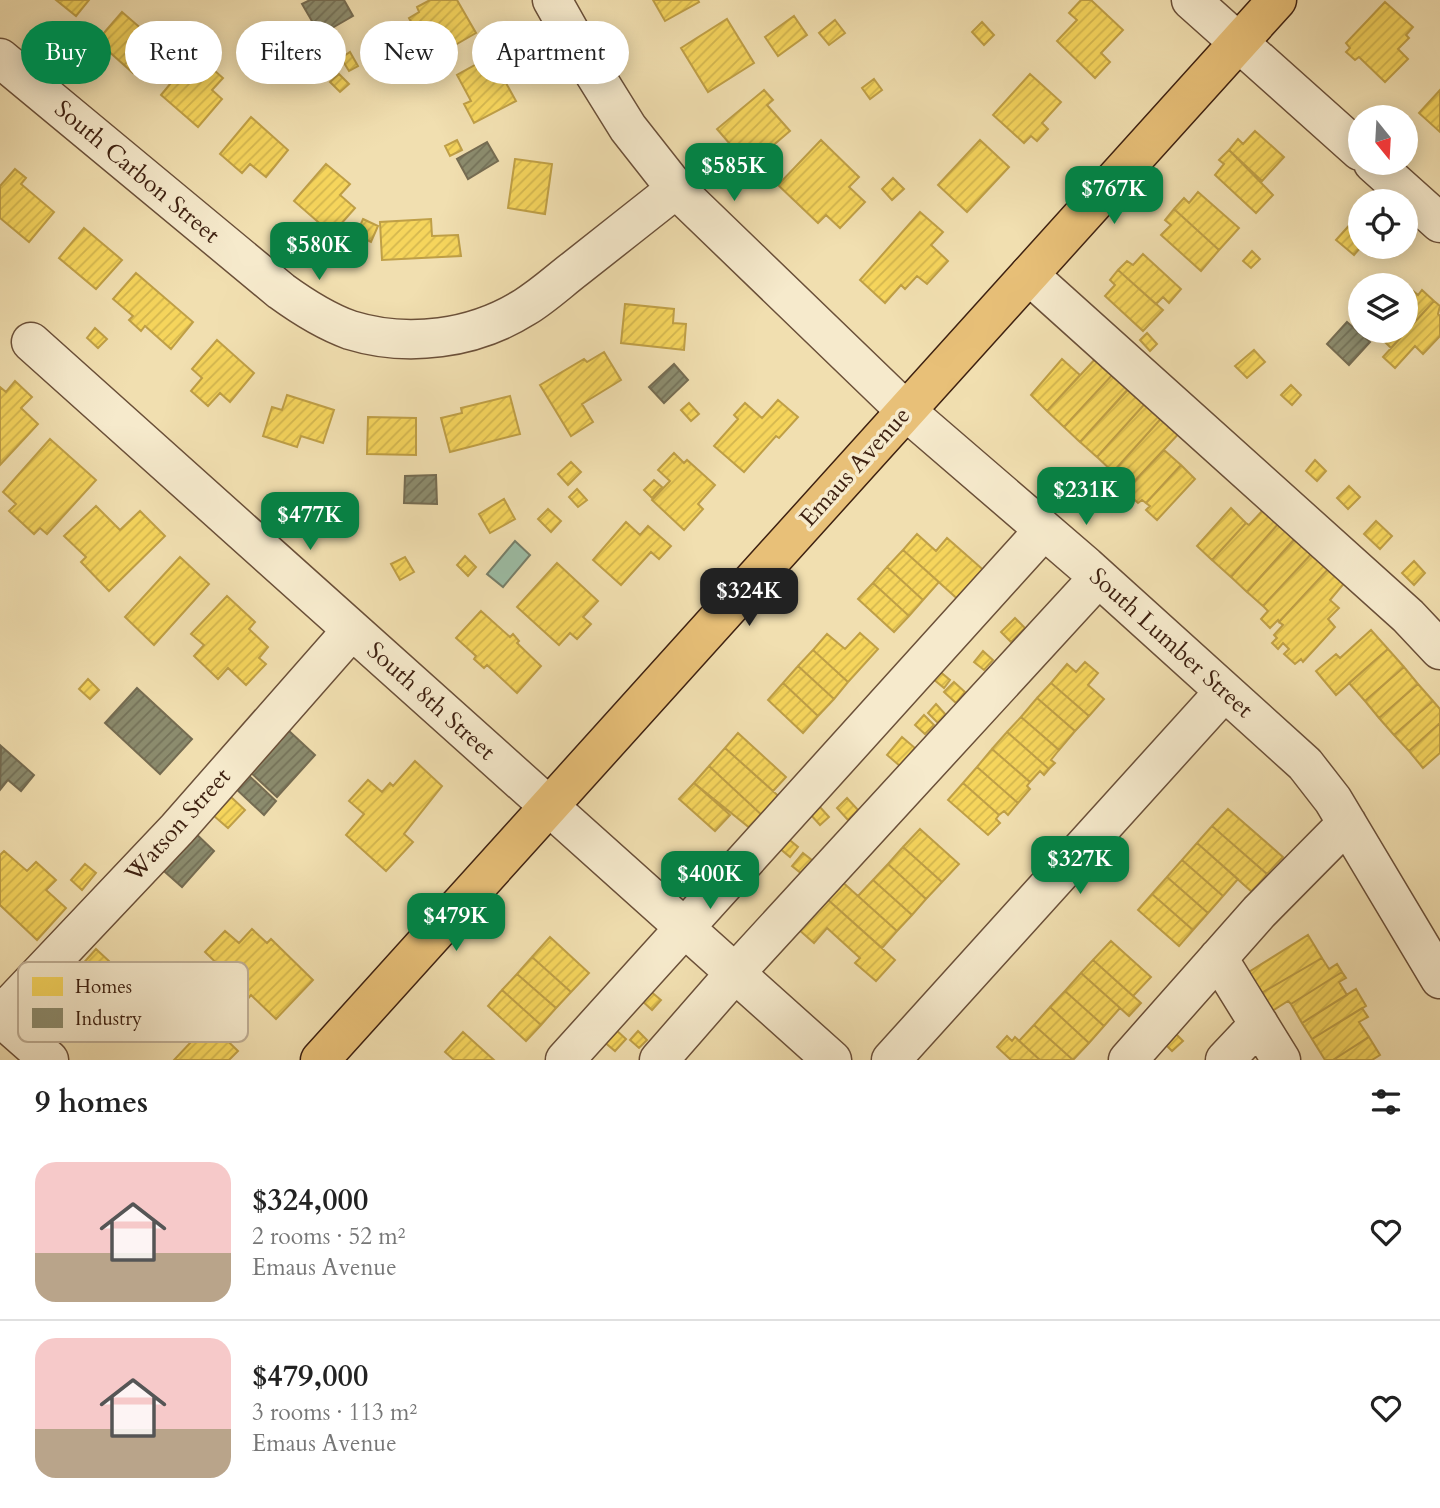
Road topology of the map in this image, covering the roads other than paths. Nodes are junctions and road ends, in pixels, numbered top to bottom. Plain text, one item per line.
1 (552, 0) edge
2 (1191, 0) edge
3 (1277, 0) edge
4 (1239, 43) junction
5 (0, 58) edge
6 (1348, 140) edge
7 (1386, 175) edge
8 (676, 189) junction
9 (1440, 223) edge
10 (1029, 275) junction
11 (31, 342) dead end
12 (906, 411) junction
13 (1044, 530) junction
14 (1098, 578) junction
15 (352, 630) junction
16 (1440, 649) edge
17 (1224, 692) junction
18 (549, 806) junction
19 (1347, 823) junction
20 (684, 928) junction
21 (1218, 958) junction
22 (52, 962) edge
23 (735, 973) junction
24 (1440, 979) edge
25 (18, 998) edge
26 (0, 1017) edge
27 (1259, 1024) junction
28 (18, 1033) edge
29 (28, 1042) edge
30 (49, 1060) edge
31 (320, 1060) edge
32 (565, 1060) edge
33 (659, 1060) edge
34 (832, 1060) edge
35 (891, 1060) edge
36 (1128, 1060) edge
37 (1226, 1060) edge
38 (1281, 1060) edge

1 - 8 street, South Lumber Street
2 - 4 street
3 - 4 main road, Emaus Avenue
4 - 6 street
4 - 10 main road, Emaus Avenue
5 - 8 street, South Carbon Street
7 - 9 street
8 - 12 street, South Lumber Street
10 - 12 main road, Emaus Avenue
10 - 16 street
11 - 15 street, South 8th Street
12 - 13 street, South Lumber Street
12 - 18 main road, Emaus Avenue
13 - 14 street, South Lumber Street
13 - 20 street
14 - 17 street, South Lumber Street
14 - 23 street
15 - 18 street, South 8th Street
15 - 22 street, Watson Street
17 - 19 street, South Lumber Street
17 - 35 street
18 - 20 street, South 8th Street
18 - 31 main road, Emaus Avenue
19 - 21 street
19 - 24 street, South Lumber Street
20 - 23 street, South 8th Street
20 - 32 street
21 - 27 street
21 - 36 street
23 - 33 street
23 - 34 street, South 8th Street
25 - 26 street, Watson Street
26 - 28 street
27 - 37 street
27 - 38 street
29 - 30 street

